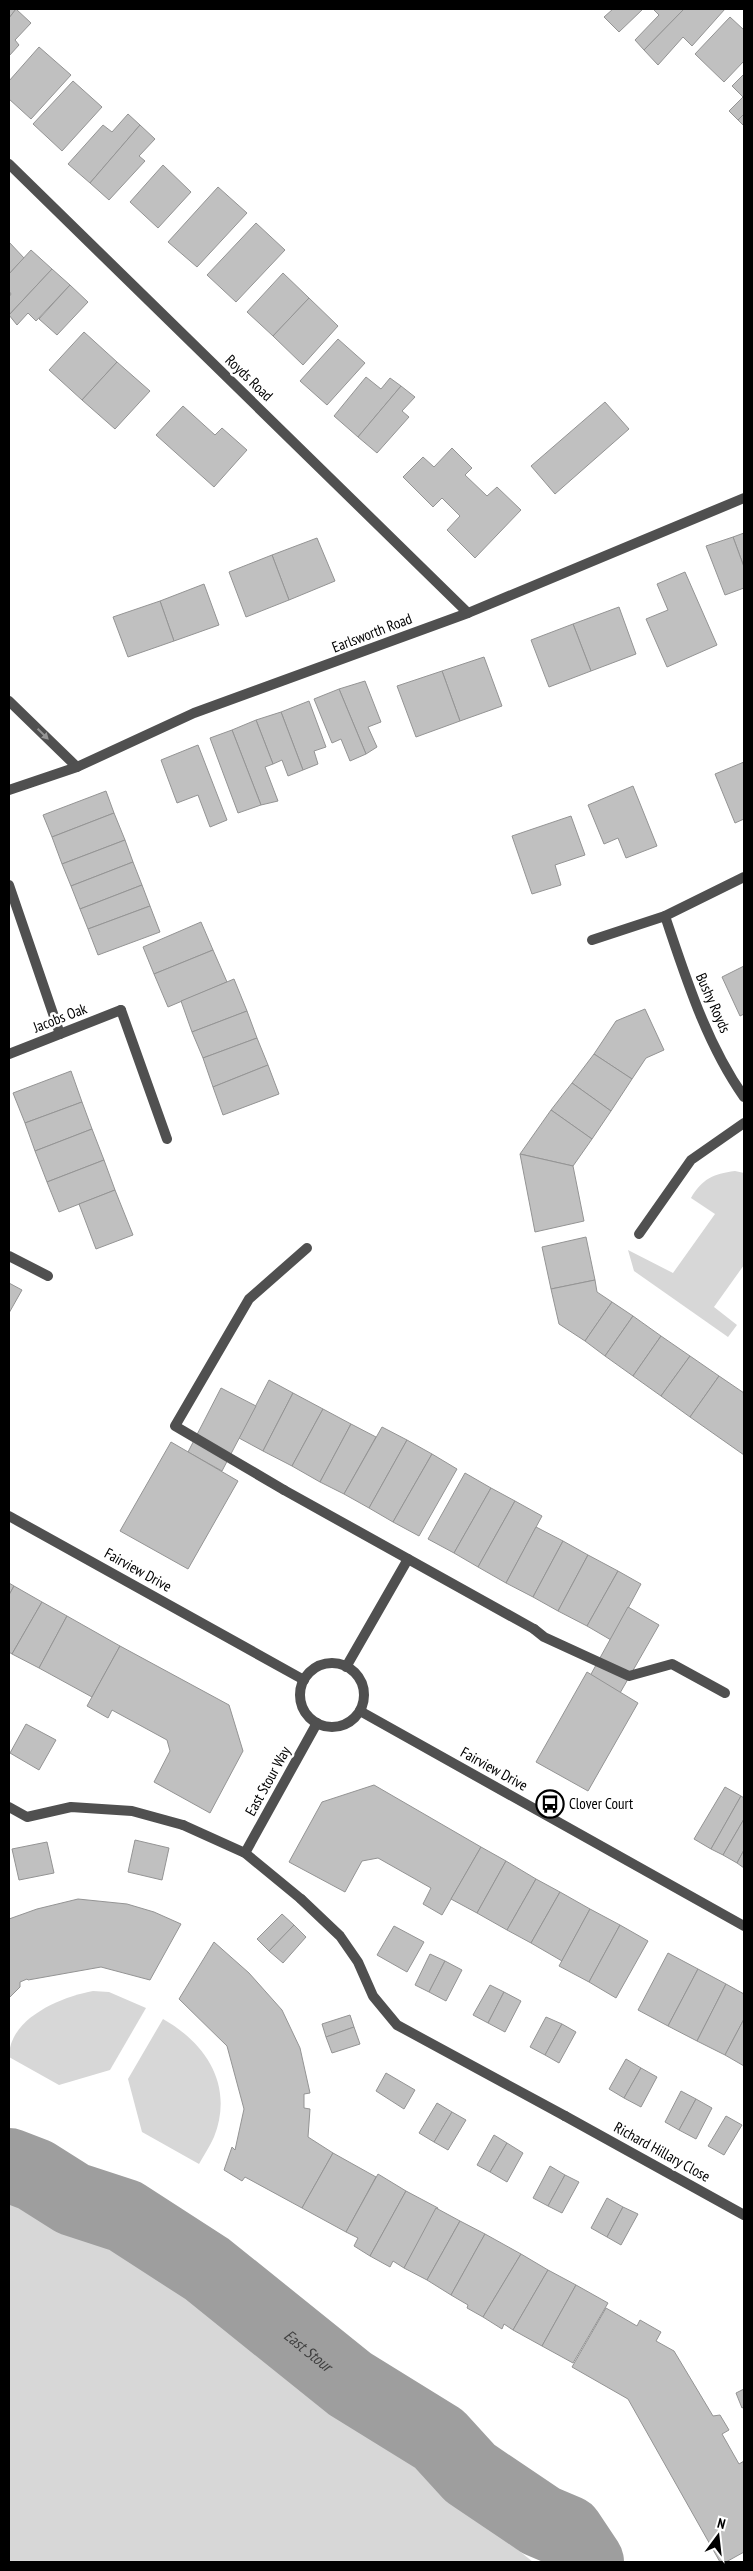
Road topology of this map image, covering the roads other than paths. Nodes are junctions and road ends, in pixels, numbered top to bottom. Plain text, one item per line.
1 (9, 164) edge
2 (744, 498) edge
3 (468, 613) junction
4 (9, 701) edge
5 (77, 768) junction
6 (9, 790) edge
7 (744, 877) edge
8 (9, 885) edge
9 (665, 916) junction
10 (592, 940) dead end
11 (60, 1034) junction
12 (9, 1054) edge
13 (744, 1097) edge
14 (744, 1123) edge
15 (167, 1139) dead end
16 (639, 1234) dead end
17 (307, 1248) dead end
18 (9, 1256) edge
19 (48, 1276) dead end
20 (9, 1516) edge
21 (408, 1559) junction
22 (346, 1667) junction
23 (304, 1680) junction
24 (725, 1693) dead end
25 (360, 1712) junction
26 (317, 1723) junction
27 (9, 1807) edge
28 (245, 1853) junction
29 (744, 1926) edge
30 (744, 2215) edge

1 - 3 street, Royds Road
2 - 3 street, Earlsworth Road
3 - 5 street, Earlsworth Road
4 -> 5 street
5 - 6 street, Earlsworth Road
7 - 9 street
8 - 11 street
9 - 10 street
9 - 13 street, Bushy Royds
11 - 12 street, Jacobs Oak
11 - 15 street, Jacobs Oak
14 - 16 street
17 - 21 street
18 - 19 street
20 - 23 street, Fairview Drive
21 - 22 street
21 - 24 street
22 - 23 street
22 - 25 street
23 - 26 street
25 - 26 street
25 - 29 street, Fairview Drive
26 - 28 street, East Stour Way
27 - 28 street
28 - 30 street, Richard Hillary Close

